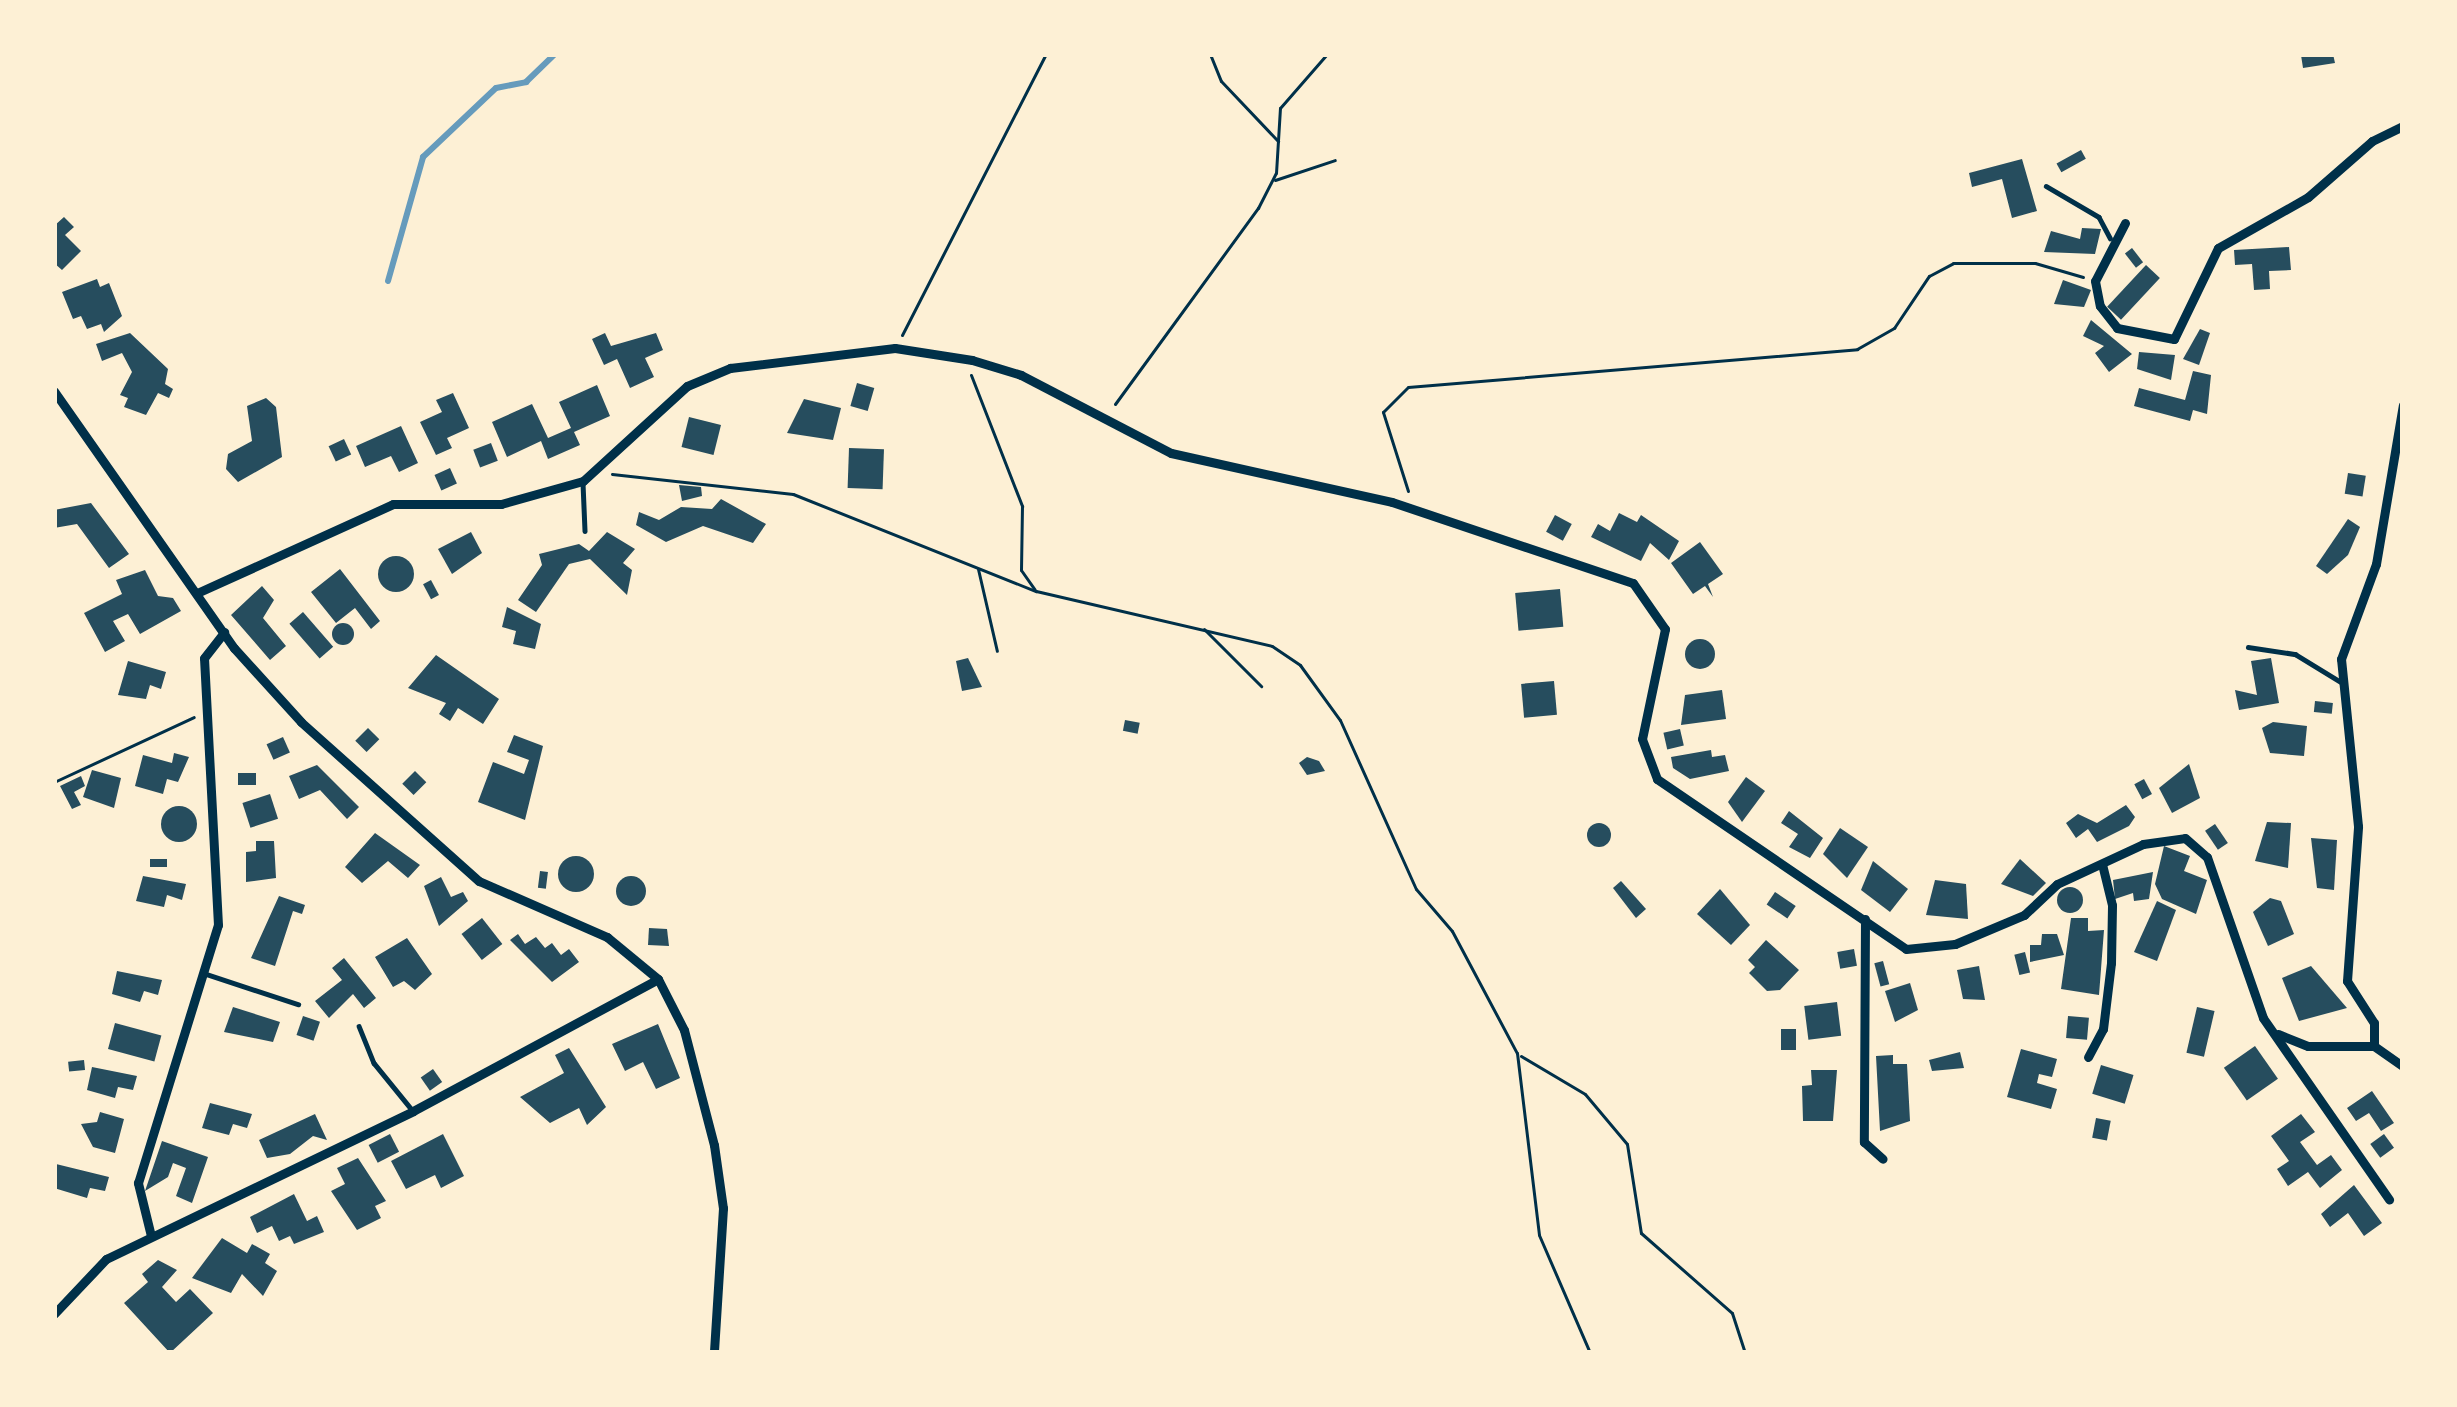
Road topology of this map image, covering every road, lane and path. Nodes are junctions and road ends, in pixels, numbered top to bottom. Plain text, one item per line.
1 (1046, 54) edge
2 (1210, 54) edge
3 (1328, 54) edge
4 (2402, 54) edge
5 (2403, 67) edge
6 (2403, 126) edge
7 (1280, 142) junction
8 (1335, 160) dead end
9 (1273, 181) junction
10 (2047, 186) dead end
11 (2125, 223) dead end
12 (2110, 238) junction
13 (2095, 280) junction
14 (895, 348) junction
15 (958, 364) dead end
16 (54, 391) edge
17 (2403, 405) edge
18 (1103, 420) junction
19 (600, 473) junction
20 (583, 481) junction
21 (1416, 509) junction
22 (585, 531) dead end
23 (977, 568) junction
24 (1036, 591) junction
25 (197, 593) junction
26 (1202, 628) junction
27 (224, 632) junction
28 (2248, 646) dead end
29 (997, 651) dead end
30 (2342, 682) junction
31 (1261, 686) dead end
32 (211, 709) junction
33 (54, 782) edge
34 (54, 803) edge
35 (54, 845) edge
36 (2102, 864) junction
37 (1864, 919) junction
38 (206, 974) junction
39 (658, 979) junction
40 (298, 1004) dead end
41 (359, 1026) dead end
42 (2273, 1031) junction
43 (2374, 1046) junction
44 (1517, 1053) junction
45 (2088, 1058) dead end
46 (2403, 1066) edge
47 (413, 1111) junction
48 (1883, 1159) dead end
49 (2389, 1199) dead end
50 (151, 1236) junction
51 (54, 1315) edge
52 (713, 1353) edge
53 (1590, 1353) edge
54 (1745, 1353) edge

1 - 14 path
2 - 7 path
3 - 7 path
4 - 5 path
6 - 13 street
7 - 9 path
8 - 9 path
9 - 18 path
10 - 12 lane
11 - 12 street
12 - 13 street
13 - 21 path
14 - 18 street
14 - 19 street
15 - 24 path
16 - 25 street
17 - 30 street
18 - 21 street
19 - 20 street
19 - 23 path
20 - 22 lane
20 - 25 street
21 - 37 street
23 - 24 path
23 - 29 path
24 - 26 path
25 - 27 street
26 - 31 path
26 - 44 path
27 - 32 street
27 - 39 street
28 - 30 lane
30 - 43 street
32 - 33 path
32 - 38 street
34 - 35 path
36 - 37 street
36 - 42 street
36 - 45 street
37 - 48 street
38 - 40 lane
38 - 50 street
39 - 47 street
39 - 52 street
41 - 47 lane
42 - 43 street
42 - 49 street
43 - 46 street
44 - 53 path
44 - 54 path
47 - 50 street
50 - 51 street

